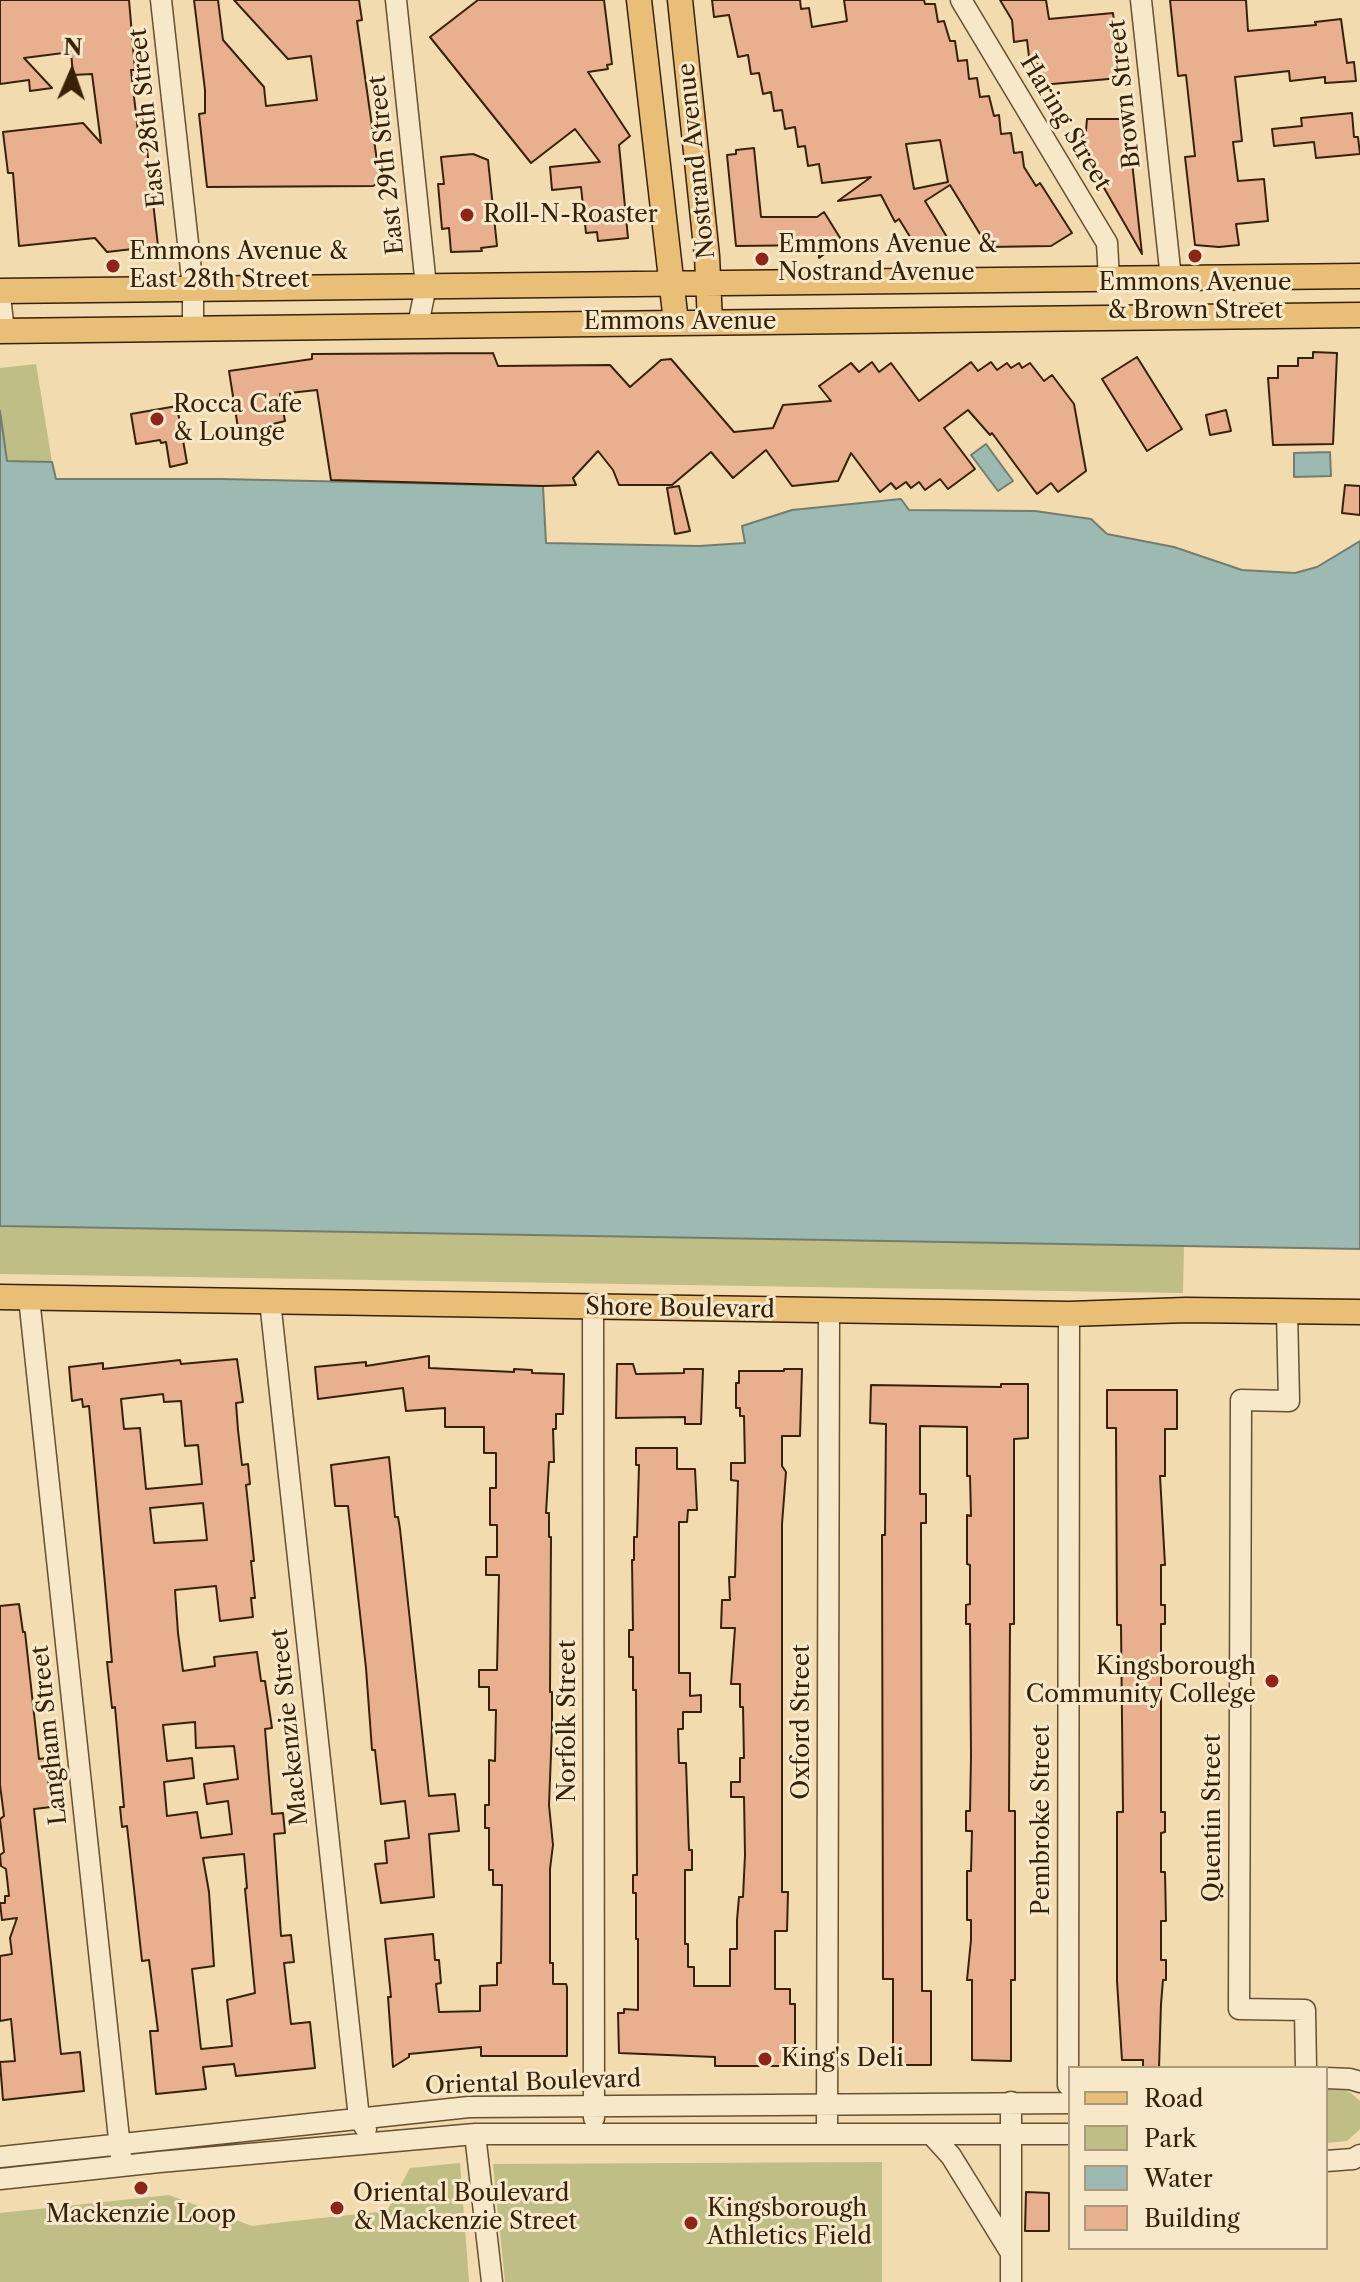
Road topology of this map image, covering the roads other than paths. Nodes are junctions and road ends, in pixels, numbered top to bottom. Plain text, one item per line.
1 (161, 0) edge
2 (396, 0) edge
3 (639, 0) edge
4 (680, 0) edge
5 (961, 0) edge
6 (1141, 0) edge
7 (1360, 276) edge
8 (1171, 278) junction
9 (1109, 279) junction
10 (708, 283) junction
11 (671, 284) junction
12 (426, 286) junction
13 (193, 288) junction
14 (0, 291) edge
15 (0, 297) edge
16 (1360, 315) edge
17 (676, 322) junction
18 (710, 322) junction
19 (418, 325) junction
20 (193, 327) junction
21 (2, 331) edge
22 (0, 1297) edge
23 (29, 1298) junction
24 (270, 1301) junction
25 (593, 1308) junction
26 (829, 1311) junction
27 (1287, 1311) junction
28 (1360, 1312) edge
29 (1069, 1314) junction
30 (1069, 2066) edge
31 (1306, 2066) edge
32 (1328, 2078) edge
33 (1360, 2082) edge
34 (1068, 2094) edge
35 (1011, 2102) junction
36 (827, 2103) junction
37 (594, 2107) junction
38 (359, 2118) junction
39 (475, 2134) junction
40 (595, 2134) junction
41 (827, 2134) junction
42 (931, 2134) junction
43 (1011, 2134) junction
44 (1068, 2134) edge
45 (376, 2142) junction
46 (119, 2144) junction
47 (1360, 2155) edge
48 (0, 2157) edge
49 (1328, 2161) edge
50 (121, 2166) junction
51 (0, 2179) edge
52 (1011, 2253) junction
53 (492, 2282) edge
54 (1011, 2282) edge

1 - 13 street, East 28th Street
2 - 12 street, East 29th Street
3 - 11 main road, Nostrand Avenue
4 - 10 main road, Nostrand Avenue
5 - 9 street, Haring Street
6 - 8 street, Brown Street
7 - 8 main road, Emmons Avenue
8 - 9 main road, Emmons Avenue
9 - 10 main road, Emmons Avenue
10 - 11 main road, Emmons Avenue
10 - 18 main road, Nostrand Avenue
11 - 12 main road, Emmons Avenue
11 - 17 main road, Nostrand Avenue
12 - 13 main road, Emmons Avenue
12 - 19 street, East 29th Street
13 - 14 main road, Emmons Avenue
13 - 20 street, East 28th Street
15 - 21 street
16 - 18 main road, Emmons Avenue
17 - 18 main road, Emmons Avenue
17 - 19 main road, Emmons Avenue
19 - 20 main road, Emmons Avenue
20 - 21 main road, Emmons Avenue
22 - 23 main road, Shore Boulevard
23 - 24 main road, Shore Boulevard
23 - 46 street, Langham Street
24 - 25 main road, Shore Boulevard
24 - 38 street, Mackenzie Street
25 - 26 main road, Shore Boulevard
25 - 37 street, Norfolk Street
26 - 29 main road, Shore Boulevard
26 - 36 street, Oxford Street
27 - 28 main road, Shore Boulevard
27 - 29 main road, Shore Boulevard
27 - 31 street, Quentin Street
29 - 30 street, Pembroke Street
32 - 33 street
34 - 35 street, Oriental Boulevard
35 - 36 street, Oriental Boulevard
35 - 43 street
36 - 37 street, Oriental Boulevard
36 - 41 street, Oxford Street
37 - 38 street, Oriental Boulevard
37 - 40 street, Norfolk Street
38 - 45 street, Mackenzie Street
38 - 46 street, Oriental Boulevard
39 - 40 street, Oriental Boulevard
39 - 45 street, Oriental Boulevard
39 - 53 street, Oriental Boulevard
40 - 41 street, Oriental Boulevard
41 - 42 street, Oriental Boulevard
42 - 43 street, Oriental Boulevard
42 - 52 street
43 - 44 street, Oriental Boulevard
43 - 52 street
45 - 50 street, Oriental Boulevard
46 - 48 street, Oriental Boulevard
46 - 50 street, Langham Street
47 - 49 street
50 - 51 street, Oriental Boulevard
52 - 54 street

